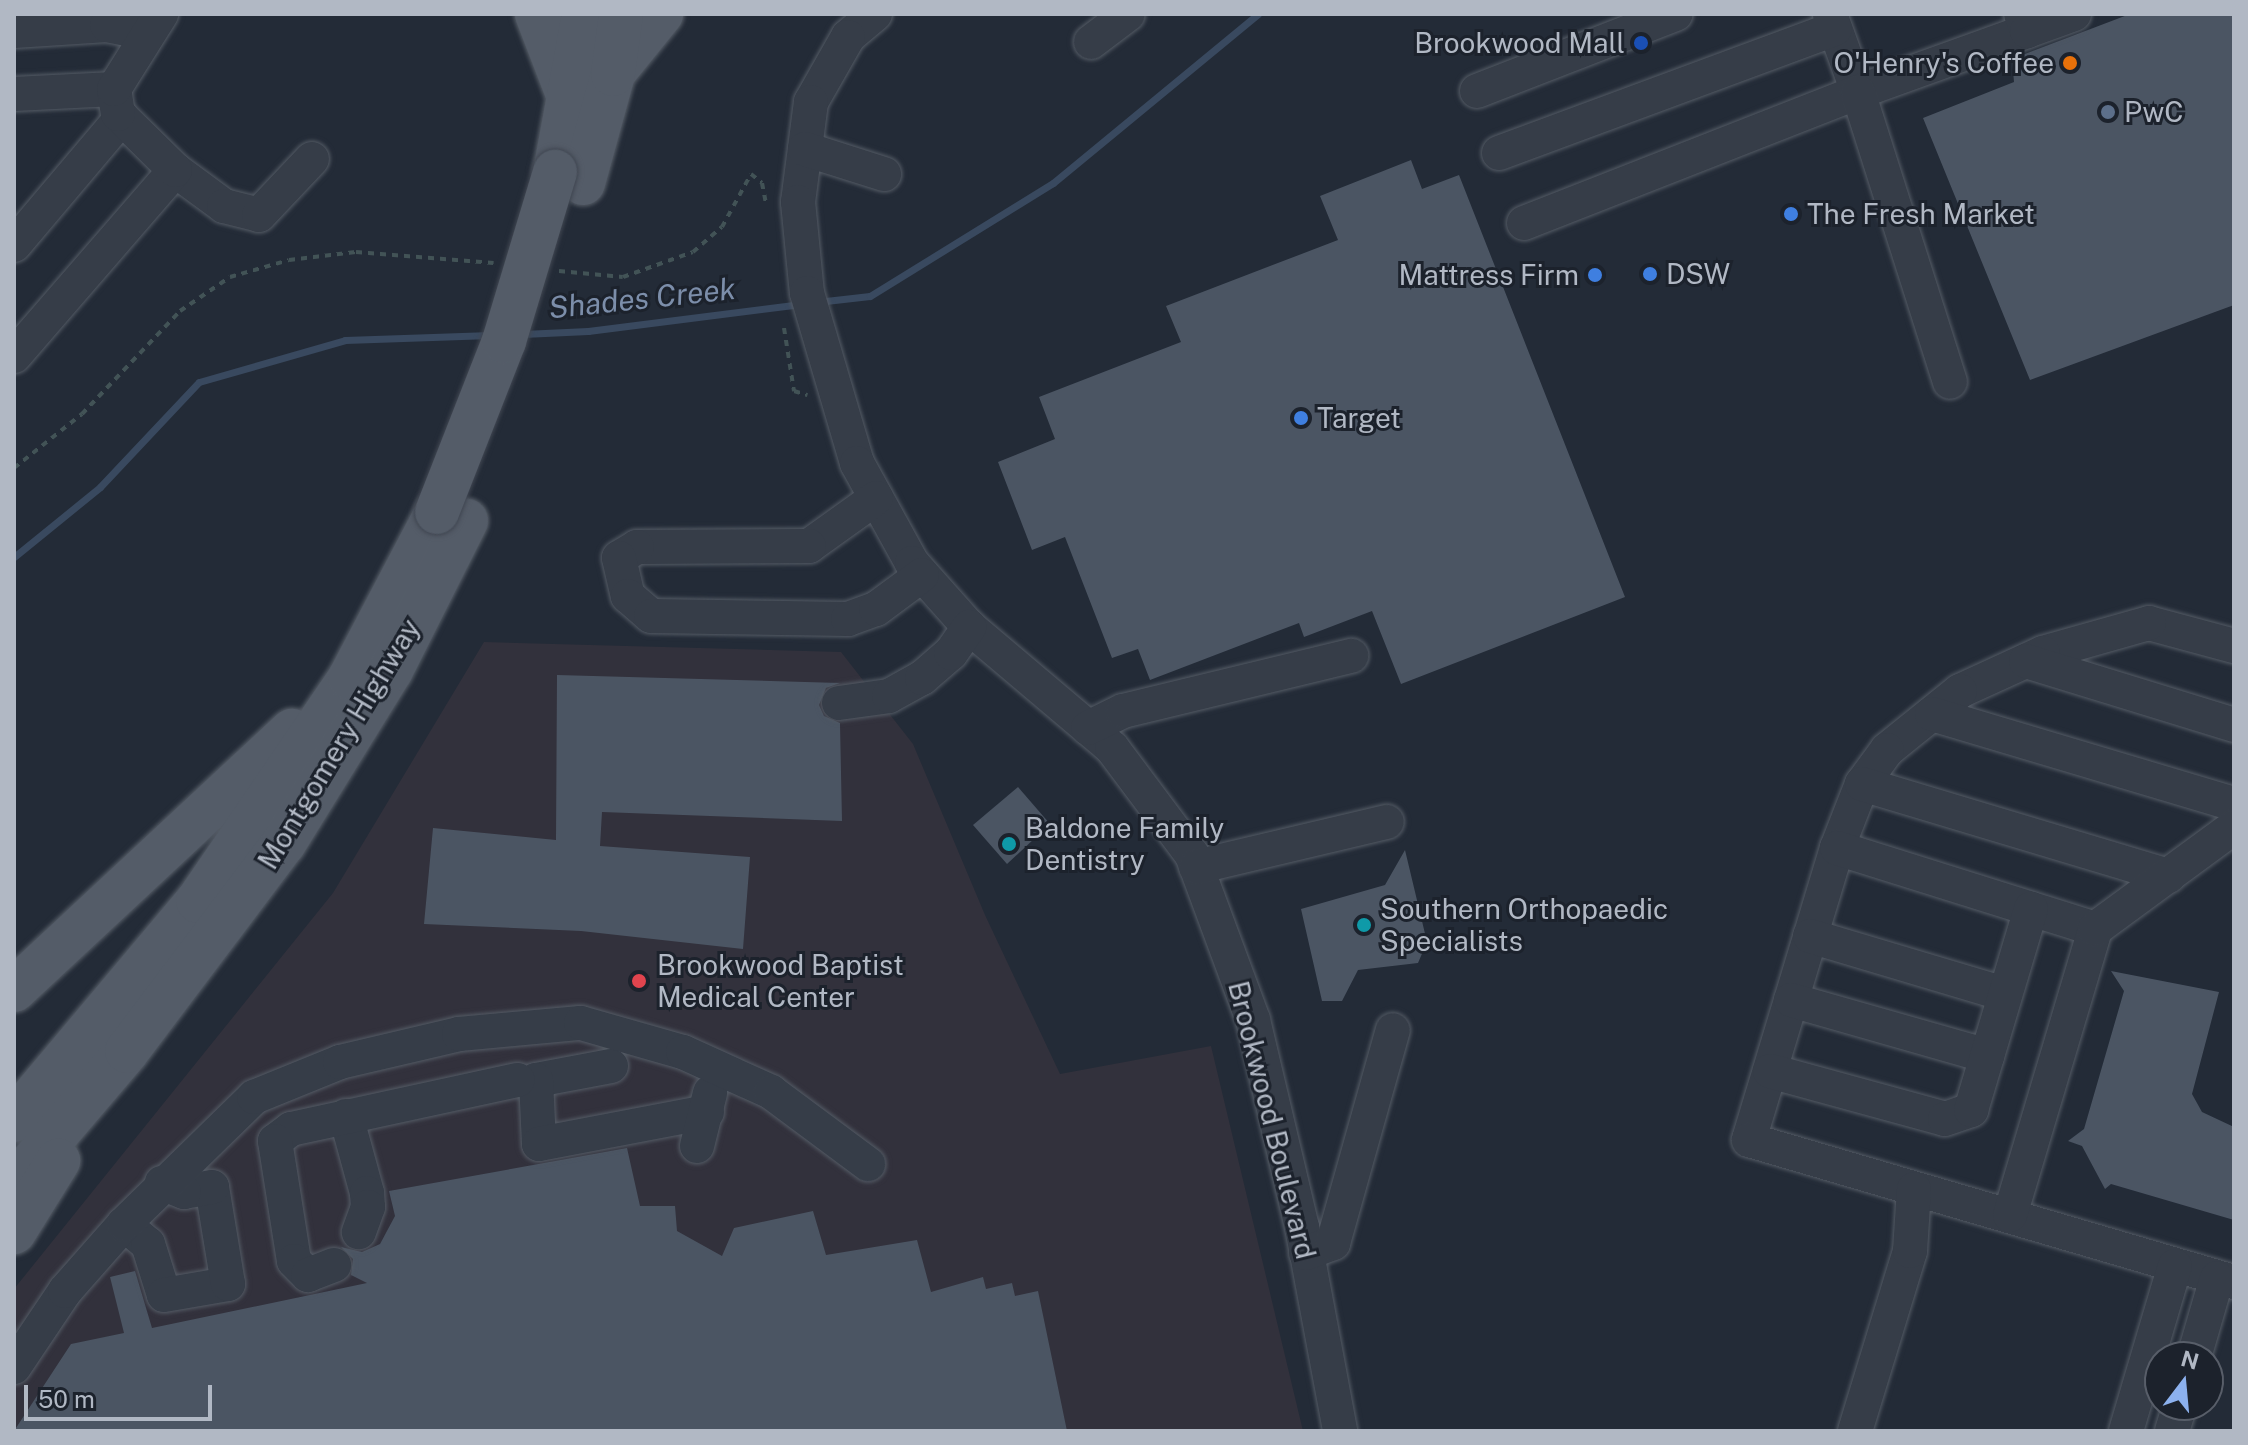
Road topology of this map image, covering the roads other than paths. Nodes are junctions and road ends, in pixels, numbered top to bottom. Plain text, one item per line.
1 (537, 14) edge
2 (584, 14) edge
3 (621, 14) edge
4 (661, 14) edge
5 (875, 14) edge
6 (1128, 14) edge
7 (1676, 14) edge
8 (2074, 14) edge
9 (1833, 22) edge
10 (2024, 23) edge
11 (154, 24) edge
12 (14, 31) edge
13 (1091, 42) dead end
14 (613, 74) junction
15 (1477, 91) dead end
16 (567, 92) junction
17 (1858, 92) junction
18 (14, 94) edge
19 (118, 103) junction
20 (805, 149) junction
21 (1499, 153) dead end
22 (312, 159) dead end
23 (175, 170) junction
24 (884, 174) dead end
25 (569, 178) junction
26 (1524, 223) dead end
27 (14, 245) edge
28 (14, 356) edge
29 (1950, 382) dead end
30 (876, 498) junction
31 (452, 517) junction
32 (922, 575) junction
33 (969, 627) junction
34 (2234, 646) edge
35 (1351, 656) dead end
36 (2026, 661) junction
37 (350, 678) junction
38 (839, 703) dead end
39 (1932, 714) junction
40 (2234, 725) edge
41 (1088, 728) junction
42 (1862, 784) junction
43 (2234, 804) edge
44 (1387, 822) dead end
45 (2234, 827) edge
46 (1837, 848) junction
47 (1196, 867) junction
48 (2169, 876) junction
49 (2031, 909) junction
50 (2095, 929) junction
51 (1810, 936) junction
52 (14, 990) edge
53 (2005, 994) junction
54 (1791, 1000) junction
55 (1393, 1030) dead end
56 (127, 1051) junction
57 (1987, 1056) junction
58 (710, 1065) junction
59 (611, 1066) dead end
60 (1770, 1071) junction
61 (518, 1080) dead end
62 (243, 1107) junction
63 (707, 1112) junction
64 (346, 1116) junction
65 (14, 1120) edge
66 (283, 1135) junction
67 (697, 1146) dead end
68 (868, 1164) dead end
69 (162, 1183) junction
70 (14, 1184) edge
71 (1914, 1189) junction
72 (2010, 1215) junction
73 (14, 1232) edge
74 (359, 1232) dead end
75 (136, 1234) junction
76 (1306, 1253) junction
77 (334, 1265) dead end
78 (2175, 1266) junction
79 (2226, 1280) edge
80 (2201, 1341) edge
81 (14, 1367) edge
82 (1340, 1431) edge
83 (1855, 1431) edge
84 (2126, 1431) edge

1 - 16 main road
2 - 16 main road, Montgomery Highway
3 - 14 main road, Montgomery Highway
4 - 14 main road
5 - 20 street, Brookwood Boulevard
6 - 13 street
7 - 15 street
8 - 10 street
9 - 17 street
9 - 21 street
10 - 17 street
11 - 12 street
11 - 19 street
14 - 25 main road, Montgomery Highway
16 - 25 main road, Montgomery Highway
17 - 26 street
17 - 29 street
18 - 19 street
19 - 23 street
19 - 27 street
20 - 24 street
20 - 30 street, Brookwood Boulevard
22 - 23 street
23 - 28 street
25 - 31 main road, Montgomery Highway, bridge
30 - 32 street, Brookwood Boulevard
30 - 32 street
31 - 37 main road, Montgomery Highway
31 - 56 main road, Montgomery Highway
32 - 33 street, Brookwood Boulevard
33 - 38 street
33 - 41 street, Brookwood Boulevard
34 - 36 street
35 - 41 street
36 - 39 street
36 - 40 street
37 - 52 main road
37 - 65 main road, Montgomery Highway
39 - 42 street
39 - 43 street
41 - 47 street, Brookwood Boulevard
42 - 46 street
42 - 48 street
44 - 47 street
45 - 48 street
46 - 49 street
46 - 51 street
47 - 76 street, Brookwood Boulevard
48 - 50 street
49 - 50 street
49 - 53 street
50 - 72 street
51 - 53 street
51 - 54 street
53 - 57 street
54 - 57 street
54 - 60 street
55 - 76 street
56 - 70 main road, Montgomery Highway
56 - 73 main road
57 - 60 street
58 - 62 street
58 - 63 street
58 - 68 street
59 - 63 street
60 - 71 street
61 - 64 street
62 - 66 street
62 - 69 street
63 - 67 street
64 - 66 street
64 - 74 street
66 - 77 street
69 - 75 street
69 - 75 street
71 - 72 street
71 - 83 street
72 - 78 street
75 - 81 street
76 - 82 street, Brookwood Boulevard
78 - 79 street
78 - 84 street
79 - 80 street

